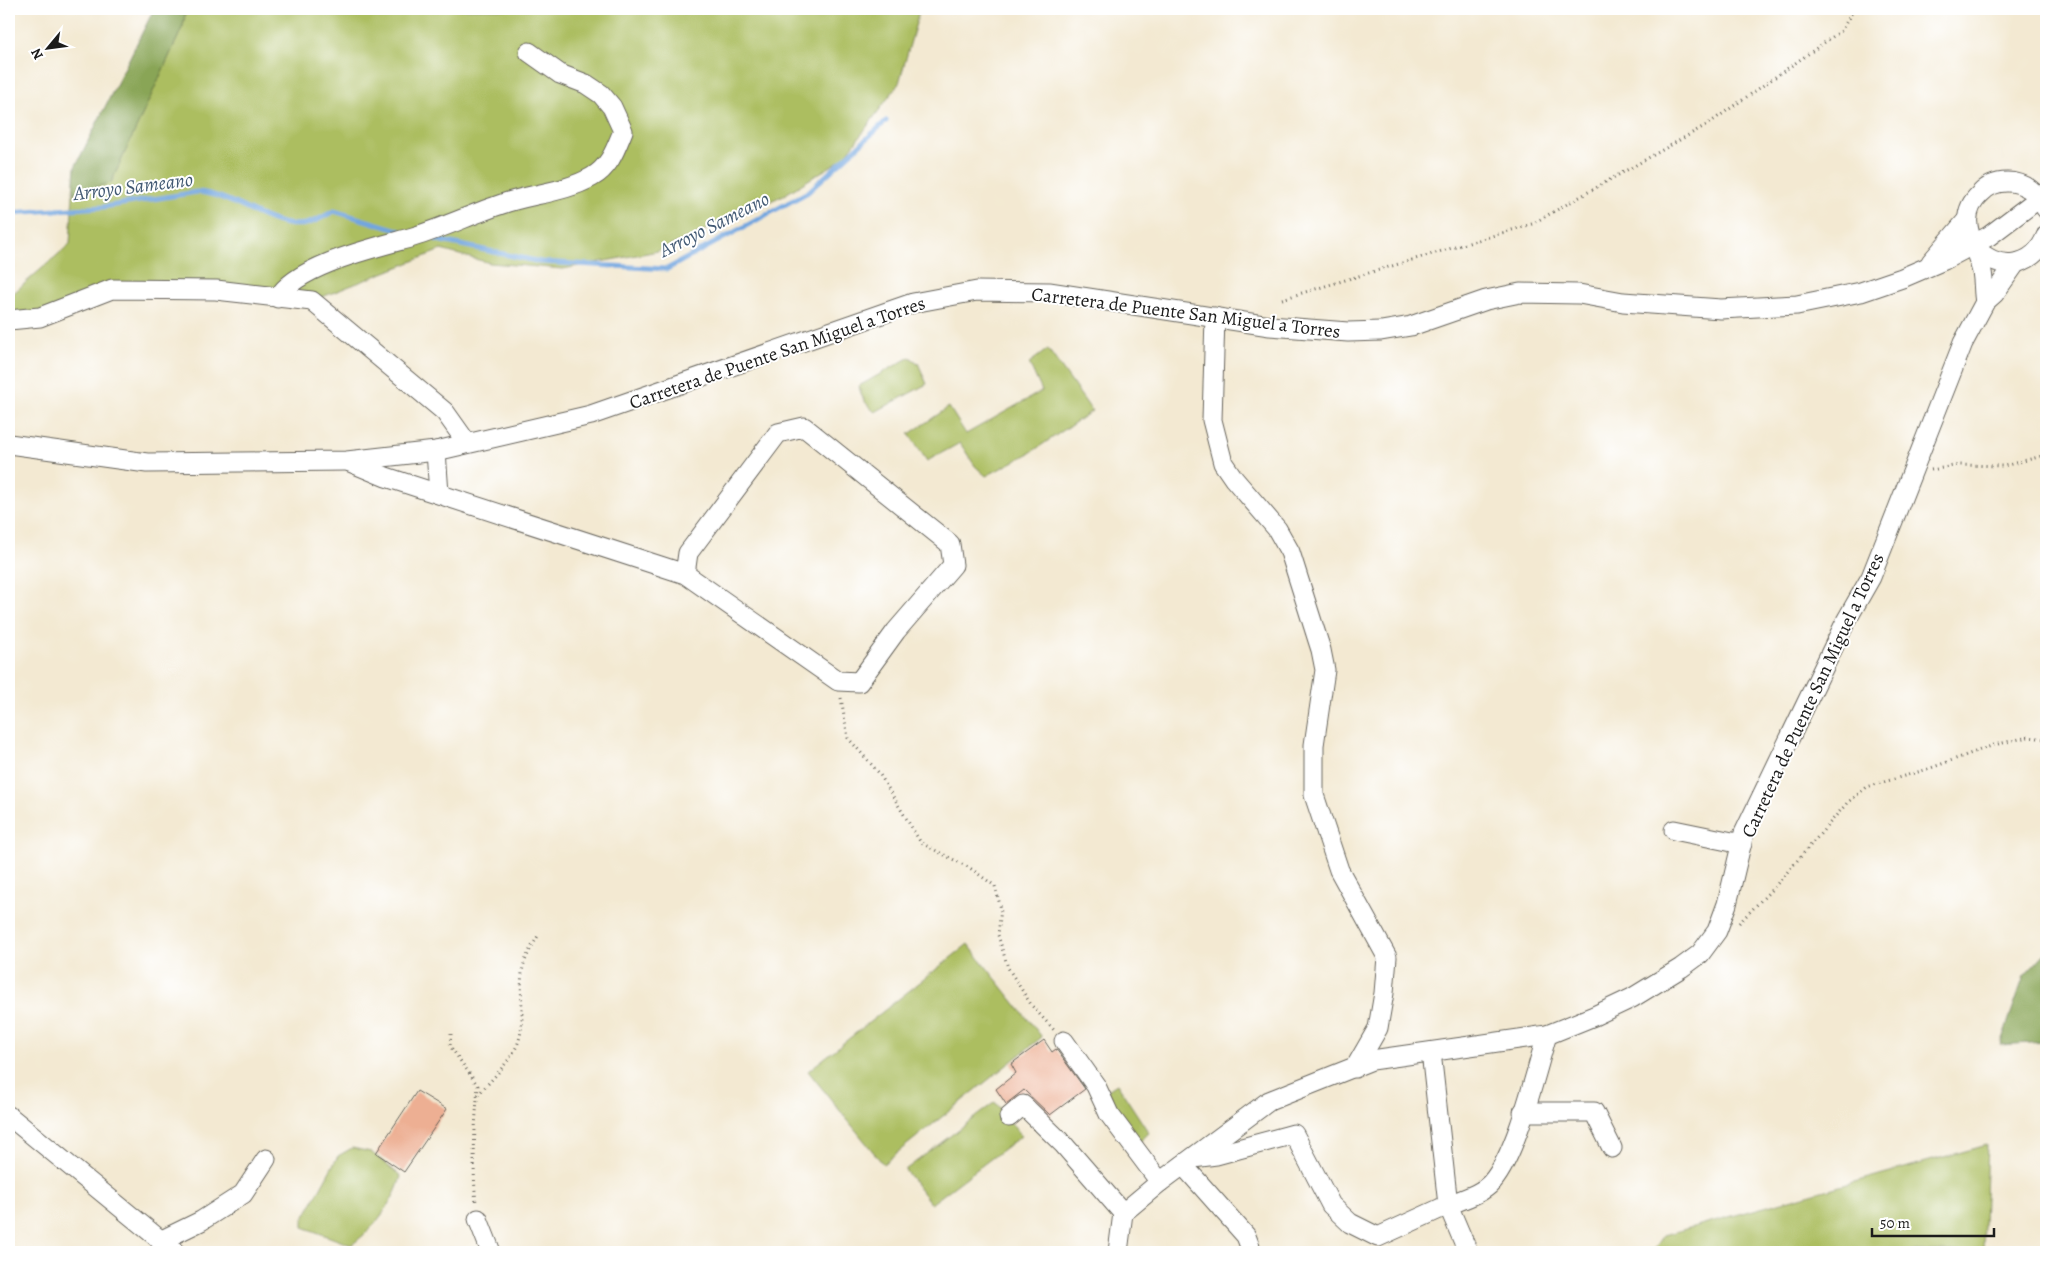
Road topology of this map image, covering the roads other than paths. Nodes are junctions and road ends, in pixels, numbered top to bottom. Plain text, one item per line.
1 (529, 52) dead end
2 (2044, 200) edge
3 (1966, 221) junction
4 (2046, 236) edge
5 (1973, 245) junction
6 (1944, 260) junction
7 (2014, 264) junction
8 (1926, 268) junction
9 (1982, 270) junction
10 (278, 298) junction
11 (1985, 302) junction
12 (1215, 317) junction
13 (9, 320) edge
14 (467, 443) junction
15 (9, 444) edge
16 (436, 451) junction
17 (347, 461) junction
18 (439, 494) junction
19 (685, 574) junction
20 (1674, 830) dead end
21 (1742, 844) junction
22 (1547, 1035) junction
23 (1064, 1041) road end
24 (1431, 1052) junction
25 (1355, 1068) junction
26 (1523, 1112) junction
27 (9, 1116) edge
28 (1009, 1118) dead end
29 (1612, 1148) dead end
30 (266, 1159) dead end
31 (1187, 1162) junction
32 (1160, 1182) junction
33 (1448, 1205) junction
34 (1123, 1213) junction
35 (478, 1219) road end
36 (160, 1240) junction
37 (174, 1252) edge
38 (491, 1252) edge
39 (1118, 1252) edge
40 (1252, 1252) edge
41 (1468, 1252) edge

1 - 10 street
2 - 3 street, Carretera de Puente San Miguel a Torres
2 - 5 street, Carretera de Puente San Miguel a Torres
3 - 5 street
3 - 8 street, Carretera de Puente San Miguel a Torres
4 - 7 street, Carretera de Puente San Miguel a Torres
5 - 6 street, Carretera de Puente San Miguel a Torres
5 - 7 street
5 - 9 street
6 - 8 street, Carretera de Puente San Miguel a Torres
6 - 9 street
7 - 11 street, Carretera de Puente San Miguel a Torres
8 - 12 street, Carretera de Puente San Miguel a Torres
9 - 11 street
10 - 13 street
10 - 14 street
11 - 21 street, Carretera de Puente San Miguel a Torres
12 - 14 street, Carretera de Puente San Miguel a Torres
12 - 25 street
14 - 16 street, Carretera de Puente San Miguel a Torres
15 - 17 street, Carretera de Puente San Miguel a Torres
16 - 17 street, Carretera de Puente San Miguel a Torres
16 - 18 street
17 - 18 street
18 - 19 street
19 - 19 street
20 - 21 street
21 - 22 street, Carretera de Puente San Miguel a Torres
22 - 24 street, Carretera de Puente San Miguel a Torres
22 - 26 street
23 - 32 street
24 - 25 street, Carretera de Puente San Miguel a Torres
24 - 33 street
25 - 31 street, Carretera de Puente San Miguel a Torres
26 - 29 street
26 - 33 street
27 - 36 street
28 - 34 street
30 - 36 street
31 - 32 street, Carretera de Puente San Miguel a Torres
31 - 33 street
31 - 40 street
32 - 34 street, Carretera de Puente San Miguel a Torres
33 - 41 street
34 - 39 street
35 - 38 street
36 - 37 street

